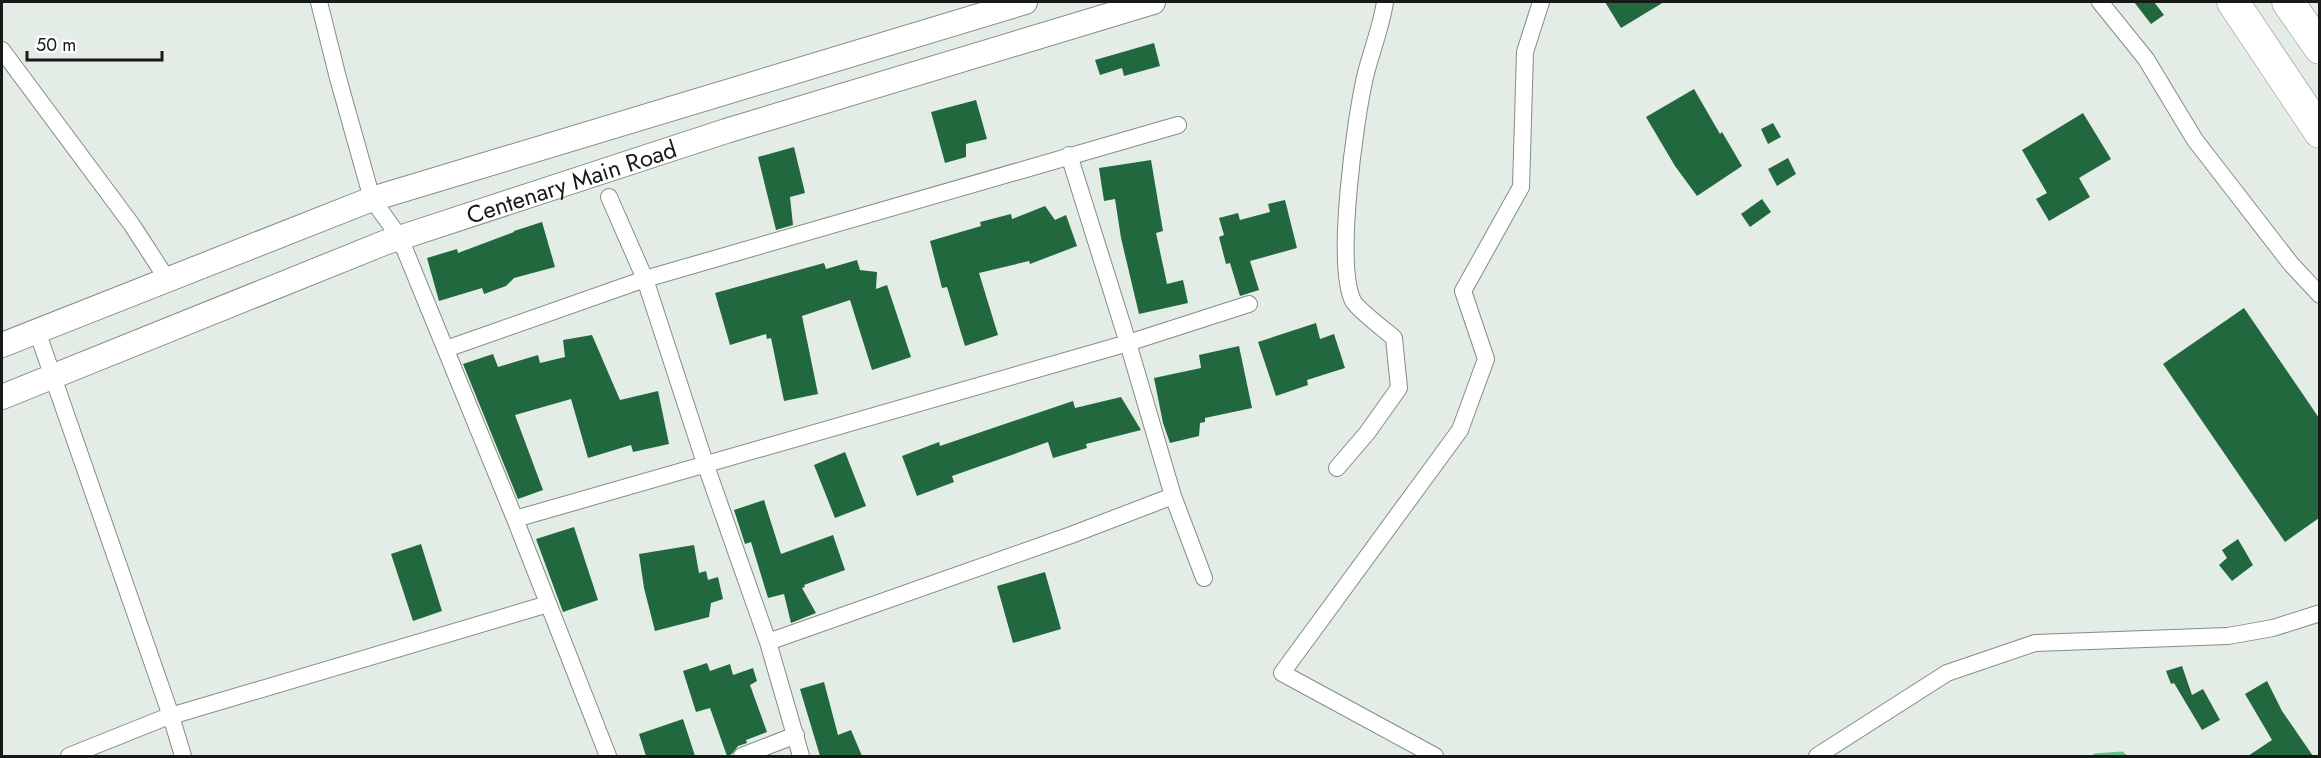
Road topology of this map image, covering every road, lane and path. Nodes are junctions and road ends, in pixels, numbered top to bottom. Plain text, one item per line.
1 (319, 2) edge
2 (1025, 2) edge
3 (1153, 2) edge
4 (1384, 2) edge
5 (1541, 2) edge
6 (2100, 2) edge
7 (2233, 2) edge
8 (2288, 2) edge
9 (2319, 48) edge
10 (2, 50) edge
11 (1178, 125) dead end
12 (2319, 132) edge
13 (1068, 155) junction
14 (609, 197) dead end
15 (372, 199) junction
16 (400, 238) junction
17 (167, 279) junction
18 (645, 279) junction
19 (2319, 295) edge
20 (1249, 304) dead end
21 (37, 331) junction
22 (1128, 343) junction
23 (2, 345) edge
24 (446, 349) junction
25 (53, 376) junction
26 (2, 397) edge
27 (705, 463) junction
28 (1337, 468) dead end
29 (1173, 496) junction
30 (515, 519) junction
31 (1204, 578) dead end
32 (548, 604) junction
33 (2319, 613) edge
34 (768, 642) junction
35 (171, 716) junction
36 (796, 735) junction
37 (69, 756) edge
38 (183, 756) edge
39 (608, 756) edge
40 (742, 756) edge
41 (801, 756) edge
42 (1435, 756) edge
43 (1817, 756) edge

1 - 15 street
2 - 15 street, Centenary Main Road
3 - 16 street, Centenary Main Road
4 - 28 street
5 - 42 street
6 - 19 street
7 - 12 highway
8 - 9 highway
10 - 17 street
11 - 13 street
13 - 18 street
13 - 22 street
14 - 18 street
15 - 16 street
15 - 17 street, Centenary Main Road
16 - 24 street
16 - 25 street, Centenary Main Road
17 - 21 street, Centenary Main Road
18 - 24 street
18 - 27 street
20 - 22 street
21 - 23 street, Centenary Main Road
21 - 25 street
22 - 27 street
22 - 29 street
24 - 30 street
25 - 26 street, Centenary Main Road
25 - 35 street
27 - 30 street
27 - 34 street
29 - 31 street
29 - 34 street
30 - 32 street
32 - 35 street
32 - 39 street
33 - 43 street
34 - 36 street
35 - 37 street
35 - 38 street
36 - 40 street
36 - 41 street

